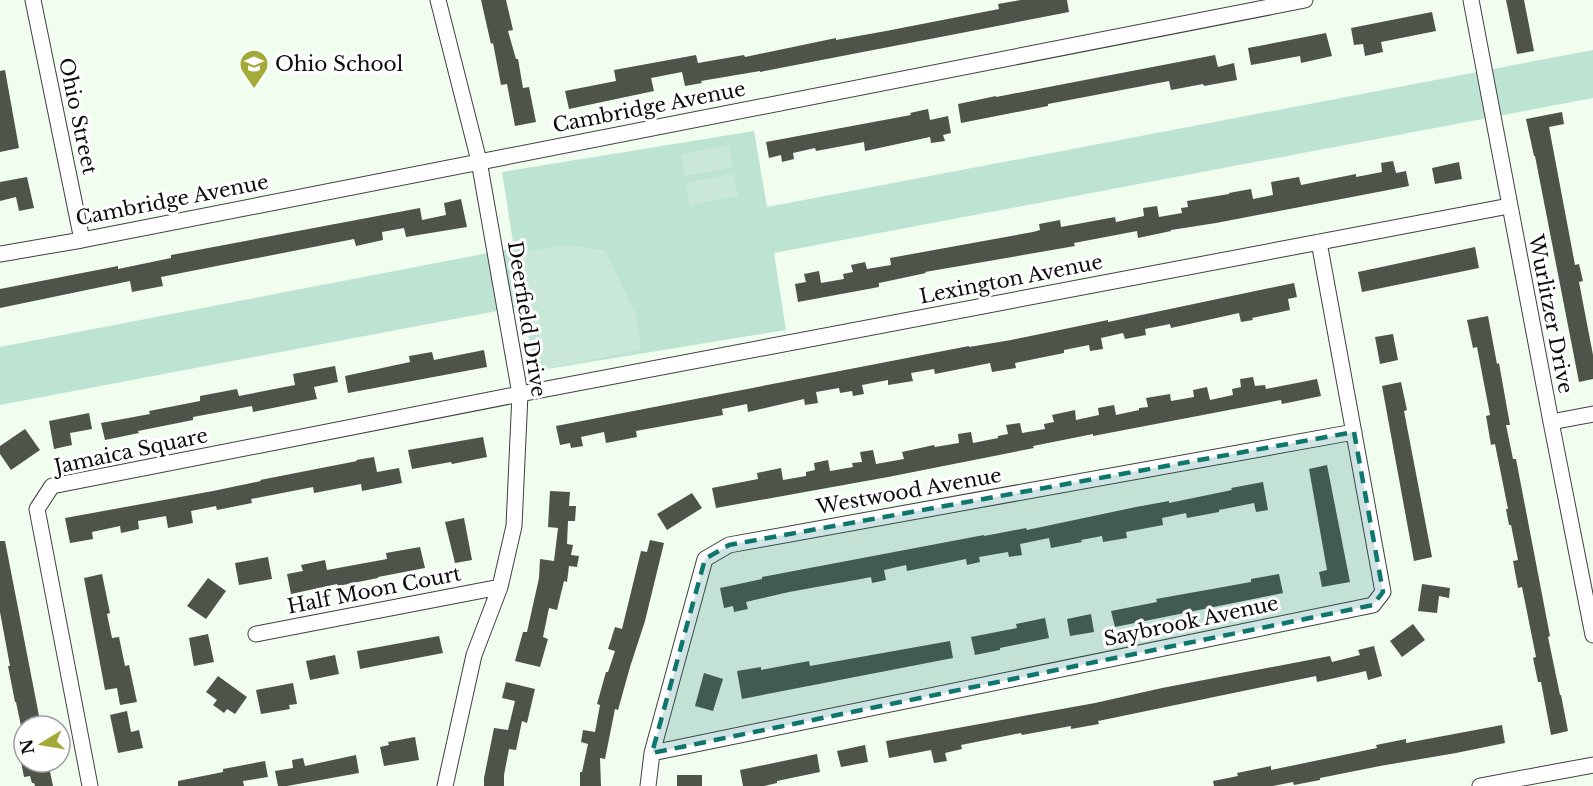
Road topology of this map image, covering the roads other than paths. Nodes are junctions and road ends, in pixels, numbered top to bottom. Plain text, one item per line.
1 (33, 0) edge
2 (438, 0) edge
3 (1305, 0) edge
4 (1471, 0) edge
5 (1273, 3) edge
6 (479, 161) junction
7 (1509, 206) junction
8 (82, 240) junction
9 (1319, 242) junction
10 (0, 254) edge
11 (520, 394) junction
12 (1593, 414) edge
13 (1551, 422) junction
14 (1354, 432) junction
15 (500, 587) junction
16 (256, 634) dead end
17 (1593, 635) edge
18 (652, 753) junction
19 (1593, 765) edge
20 (90, 786) edge
21 (444, 786) edge
22 (648, 786) edge
23 (1480, 786) edge

1 - 8 street, Ohio Street
2 - 6 street, Deerfield Drive
3 - 5 street, Cambridge Avenue
4 - 7 street, Wurlitzer Drive
5 - 6 street, Cambridge Avenue
6 - 8 street, Cambridge Avenue
6 - 11 street, Deerfield Drive
7 - 9 street, Lexington Avenue
7 - 13 street, Wurlitzer Drive
8 - 10 street, Cambridge Avenue
9 - 11 street, Lexington Avenue
9 - 14 street, Saybrook Avenue
11 - 15 street, Deerfield Drive
11 - 20 street, Jamaica Square
12 - 13 street
13 - 17 street, Wurlitzer Drive
14 - 18 street, Westwood Avenue
14 - 18 street, Saybrook Avenue
15 - 16 street, Half Moon Court
15 - 21 street, Deerfield Drive
18 - 22 street, Westwood Avenue
19 - 23 street

